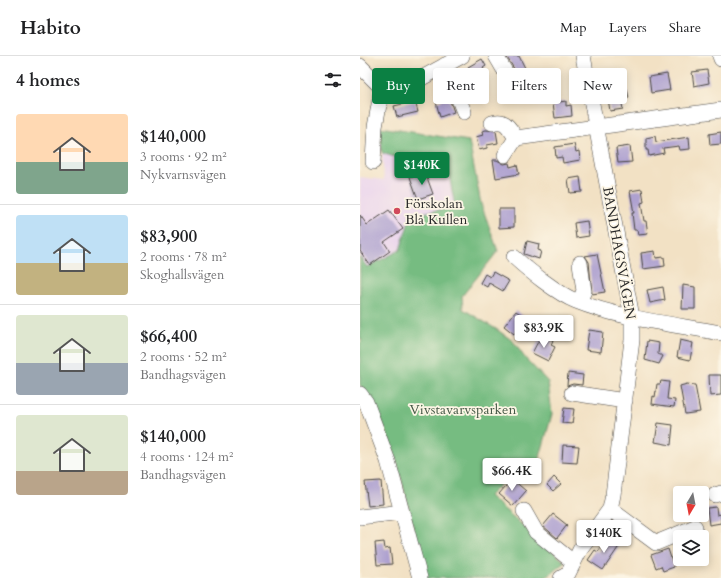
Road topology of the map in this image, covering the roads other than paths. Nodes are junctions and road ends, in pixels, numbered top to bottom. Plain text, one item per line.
1 (462, 56) edge
2 (496, 56) edge
3 (582, 56) edge
4 (445, 65) junction
5 (360, 66) edge
6 (503, 68) edge
7 (425, 76) edge
8 (372, 78) edge
9 (379, 104) edge
10 (721, 110) edge
11 (464, 112) dead end
12 (492, 123) dead end
13 (596, 127) junction
14 (516, 138) junction
15 (505, 155) dead end
16 (373, 162) dead end
17 (514, 256) dead end
18 (580, 263) dead end
19 (579, 302) junction
20 (632, 317) junction
21 (721, 333) edge
22 (572, 393) dead end
23 (361, 397) edge
24 (625, 401) junction
25 (610, 509) junction
26 (524, 511) dead end
27 (402, 512) junction
28 (360, 517) edge
29 (695, 527) dead end
30 (569, 573) edge
31 (420, 578) edge

1 - 4 street
2 - 6 street
3 - 13 street, BANDHAGSVÄGEN
4 - 7 street
4 - 11 street
5 - 8 street
9 - 16 street
10 - 13 street
12 - 14 street
13 - 14 street
13 - 20 street, BANDHAGSVÄGEN
14 - 15 street
17 - 19 street
18 - 19 street
19 - 20 street
20 - 21 street
20 - 24 street, BANDHAGSVÄGEN
22 - 24 street
23 - 27 street
24 - 25 street, BANDHAGSVÄGEN
25 - 29 street
25 - 30 street, BANDHAGSVÄGEN
26 - 30 street
27 - 28 street
27 - 31 street

